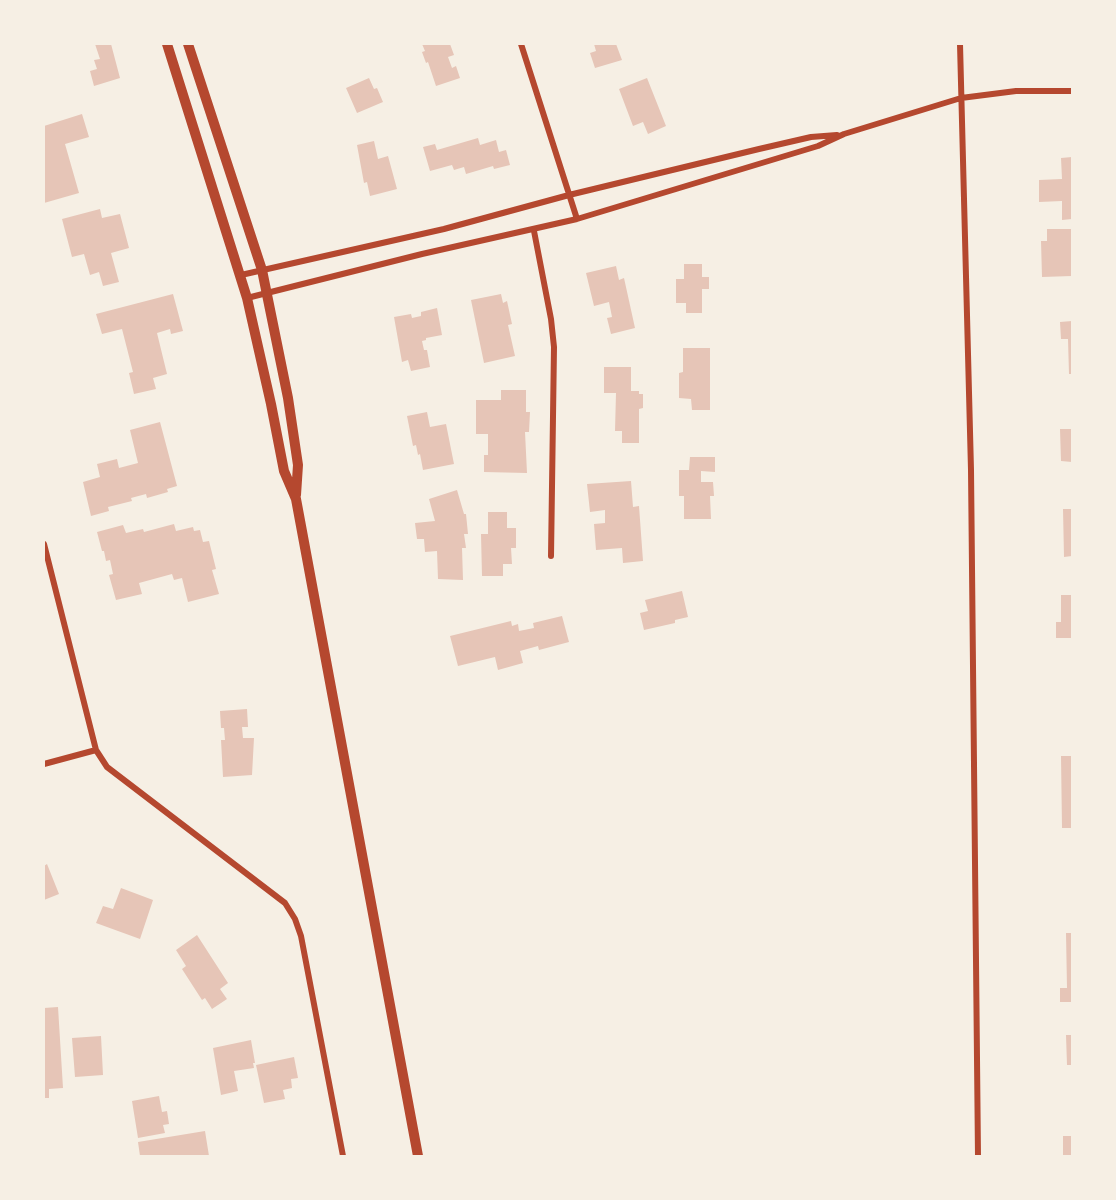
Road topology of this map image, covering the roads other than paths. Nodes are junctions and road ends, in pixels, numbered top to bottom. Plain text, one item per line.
1 (167, 44) edge
2 (188, 44) edge
3 (521, 44) edge
4 (960, 44) edge
5 (1072, 91) edge
6 (961, 98) junction
7 (844, 134) junction
8 (569, 195) junction
9 (577, 219) junction
10 (534, 231) junction
11 (262, 270) junction
12 (241, 275) junction
13 (267, 293) junction
14 (248, 298) junction
15 (296, 499) junction
16 (44, 544) edge
17 (551, 556) dead end
18 (96, 750) junction
19 (44, 765) edge
20 (343, 1156) edge
21 (417, 1156) edge
22 (978, 1156) edge

1 - 12 street
2 - 11 street
3 - 8 street
4 - 6 street
5 - 6 street
6 - 7 street
6 - 22 street
7 - 8 street
7 - 9 street
8 - 9 street
8 - 11 street
9 - 10 street
10 - 13 street
10 - 17 street
11 - 12 street
11 - 13 street
12 - 14 street
13 - 14 street
13 - 15 street
14 - 15 street
15 - 21 street
16 - 18 street
18 - 19 street
18 - 20 street

